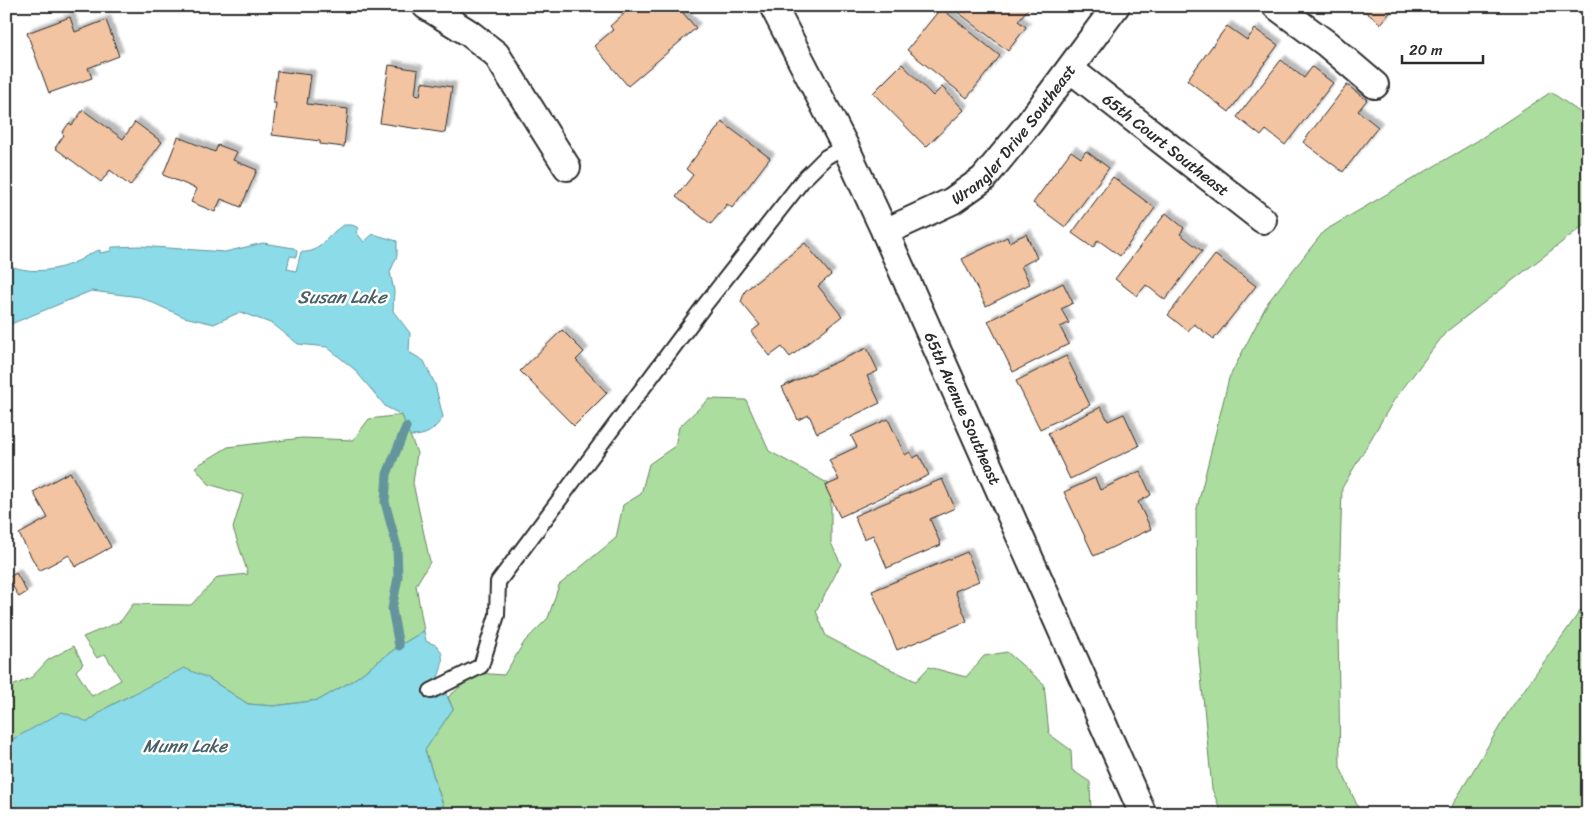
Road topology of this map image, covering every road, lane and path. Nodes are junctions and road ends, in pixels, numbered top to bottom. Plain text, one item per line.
1 (426, 6) edge
2 (773, 6) edge
3 (1116, 6) edge
4 (1276, 6) edge
5 (1070, 69) junction
6 (1375, 85) dead end
7 (845, 146) junction
8 (566, 168) dead end
9 (1263, 220) dead end
10 (885, 232) junction
11 (431, 691) dead end
12 (1143, 814) edge

1 - 8 street
2 - 7 street, 65th Avenue Southeast
3 - 5 street, Wrangler Drive Southeast
4 - 6 street
5 - 9 street, 65th Court Southeast
5 - 10 street, Wrangler Drive Southeast
7 - 10 street, 65th Avenue Southeast
7 - 11 lane
10 - 12 street, 65th Avenue Southeast

